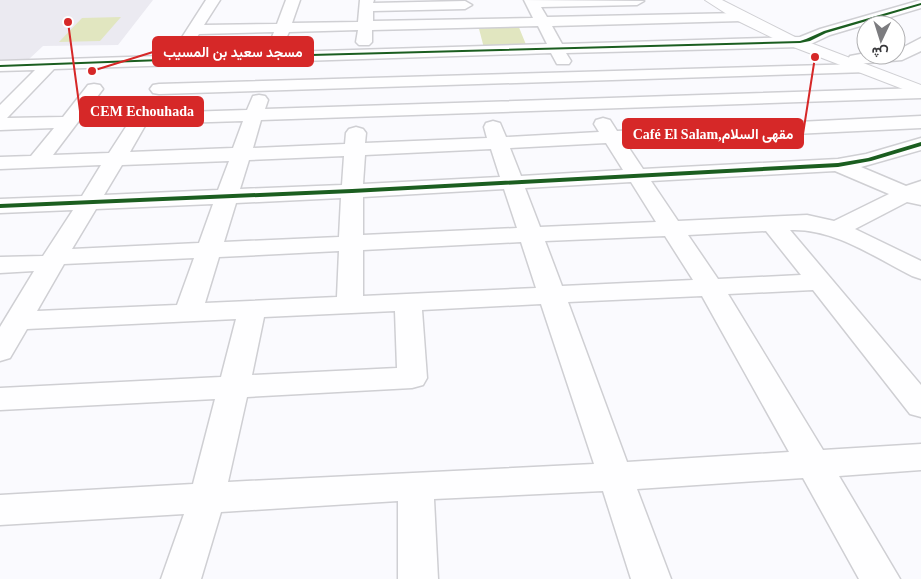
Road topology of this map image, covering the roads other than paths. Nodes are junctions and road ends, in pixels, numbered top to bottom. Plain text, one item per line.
1 (212, 0) edge
2 (293, 0) edge
3 (712, 0) edge
4 (726, 0) edge
5 (914, 0) edge
6 (636, 1) edge
7 (464, 2) edge
8 (532, 2) edge
9 (367, 3) edge
10 (921, 4) edge
11 (743, 18) junction
12 (652, 19) junction
13 (543, 22) junction
14 (470, 23) junction
15 (365, 26) junction
16 (283, 28) junction
17 (194, 30) junction
18 (794, 36) junction
19 (813, 37) junction
20 (921, 43) edge
21 (733, 44) junction
22 (647, 46) junction
23 (676, 46) junction
24 (555, 49) junction
25 (472, 51) junction
26 (906, 53) edge
27 (364, 54) junction
28 (273, 56) junction
29 (906, 56) edge
30 (176, 59) junction
31 (921, 61) edge
32 (856, 62) edge
33 (856, 63) edge
34 (50, 64) junction
35 (856, 64) edge
36 (861, 65) edge
37 (862, 65) edge
38 (0, 66) edge
39 (764, 72) junction
40 (672, 74) junction
41 (574, 77) junction
42 (476, 80) junction
43 (361, 82) junction
44 (921, 83) edge
45 (264, 86) junction
46 (94, 89) dead end
47 (159, 89) junction
48 (921, 92) edge
49 (794, 98) junction
50 (696, 101) junction
51 (592, 105) junction
52 (486, 108) junction
53 (358, 112) junction
54 (0, 115) edge
55 (254, 115) junction
56 (140, 119) junction
57 (69, 122) junction
58 (921, 122) edge
59 (0, 124) edge
60 (828, 126) junction
61 (724, 131) junction
62 (612, 136) junction
63 (500, 143) junction
64 (921, 144) edge
65 (354, 150) junction
66 (240, 154) junction
67 (116, 159) junction
68 (869, 160) junction
69 (37, 162) junction
70 (8, 163) edge
71 (838, 165) junction
72 (760, 169) junction
73 (636, 176) junction
74 (0, 182) edge
75 (512, 182) junction
76 (352, 191) junction
77 (916, 194) edge
78 (226, 197) junction
79 (89, 203) junction
80 (0, 206) edge
81 (772, 224) junction
82 (672, 227) junction
83 (837, 229) junction
84 (532, 235) junction
85 (351, 243) junction
86 (209, 249) junction
87 (53, 260) junction
88 (0, 265) edge
89 (919, 268) edge
90 (819, 282) junction
91 (711, 288) junction
92 (554, 296) junction
93 (408, 303) junction
94 (350, 306) junction
95 (252, 311) junction
96 (188, 313) junction
97 (18, 321) junction
98 (0, 351) edge
99 (232, 387) junction
100 (0, 399) edge
101 (921, 406) edge
102 (921, 457) edge
103 (814, 465) junction
104 (616, 477) junction
105 (416, 486) junction
106 (206, 498) junction
107 (0, 510) edge
108 (181, 579) edge
109 (418, 579) edge
110 (652, 579) edge
111 (880, 579) edge

1 - 17 street
2 - 16 street
3 - 11 main road
4 - 18 main road
5 - 18 street
6 - 8 street
6 - 12 street
7 - 9 street
7 - 14 street
8 - 13 street
9 - 15 street
10 - 19 street
11 - 12 street
11 - 18 main road
11 - 21 street
12 - 13 street
12 - 23 street
13 - 14 street
13 - 24 street
14 - 15 street
14 - 25 street
15 - 16 street
15 - 27 street
16 - 17 street
16 - 28 street
17 - 30 street
18 - 19 main road
18 - 21 street
18 - 33 main road
19 - 32 main road
20 - 26 street
21 - 23 street
21 - 39 street
22 - 23 street
22 - 24 street
22 - 40 street
24 - 25 street
24 - 41 street
25 - 27 street
25 - 42 street
27 - 28 street
27 - 43 street
28 - 30 street
28 - 45 street
29 - 31 street
30 - 34 street
30 - 47 street
34 - 38 street
34 - 54 street
35 - 39 street
36 - 48 main road
37 - 44 main road
39 - 40 street
39 - 49 street
40 - 41 street
40 - 50 street
41 - 42 street
41 - 51 street
42 - 43 street
42 - 52 street
43 - 45 street
43 - 53 street
45 - 47 street
45 - 55 street
46 - 57 street
47 - 56 street
48 - 49 street
49 - 50 street
49 - 60 street
50 - 51 street
50 - 61 street
51 - 52 street
51 - 62 street
52 - 53 street
52 - 63 street
53 - 55 street
53 - 65 street
55 - 56 street
55 - 66 street
56 - 67 street
57 - 59 street
57 - 69 street
58 - 60 street
60 - 61 street
60 - 68 street
61 - 62 street
61 - 72 street
62 - 63 street
62 - 73 street
63 - 65 street
63 - 75 street
64 - 68 street
65 - 66 street
65 - 76 street
66 - 67 street
66 - 78 street
67 - 69 street
67 - 79 street
68 - 71 street
69 - 70 street
70 - 74 street
71 - 72 street
71 - 77 street
72 - 73 street
73 - 75 street
73 - 82 street
75 - 76 street
75 - 84 street
76 - 78 street
76 - 85 street
77 - 83 street
78 - 79 street
78 - 86 street
79 - 80 street
79 - 87 street
81 - 82 street
81 - 83 street
81 - 90 street
82 - 84 street
82 - 91 street
83 - 89 street
84 - 85 street
84 - 92 street
85 - 86 street
85 - 94 street
86 - 87 street
86 - 96 street
87 - 88 street
87 - 97 street
90 - 91 street
90 - 101 street
91 - 92 street
91 - 103 street
92 - 93 street
92 - 104 street
93 - 94 street
93 - 99 street
94 - 95 street
95 - 96 street
95 - 99 street
96 - 97 street
97 - 98 street
99 - 100 street
99 - 106 street
102 - 103 street
103 - 104 street
103 - 111 street
104 - 105 street
104 - 110 street
105 - 106 street
105 - 109 street
106 - 107 street
106 - 108 street

